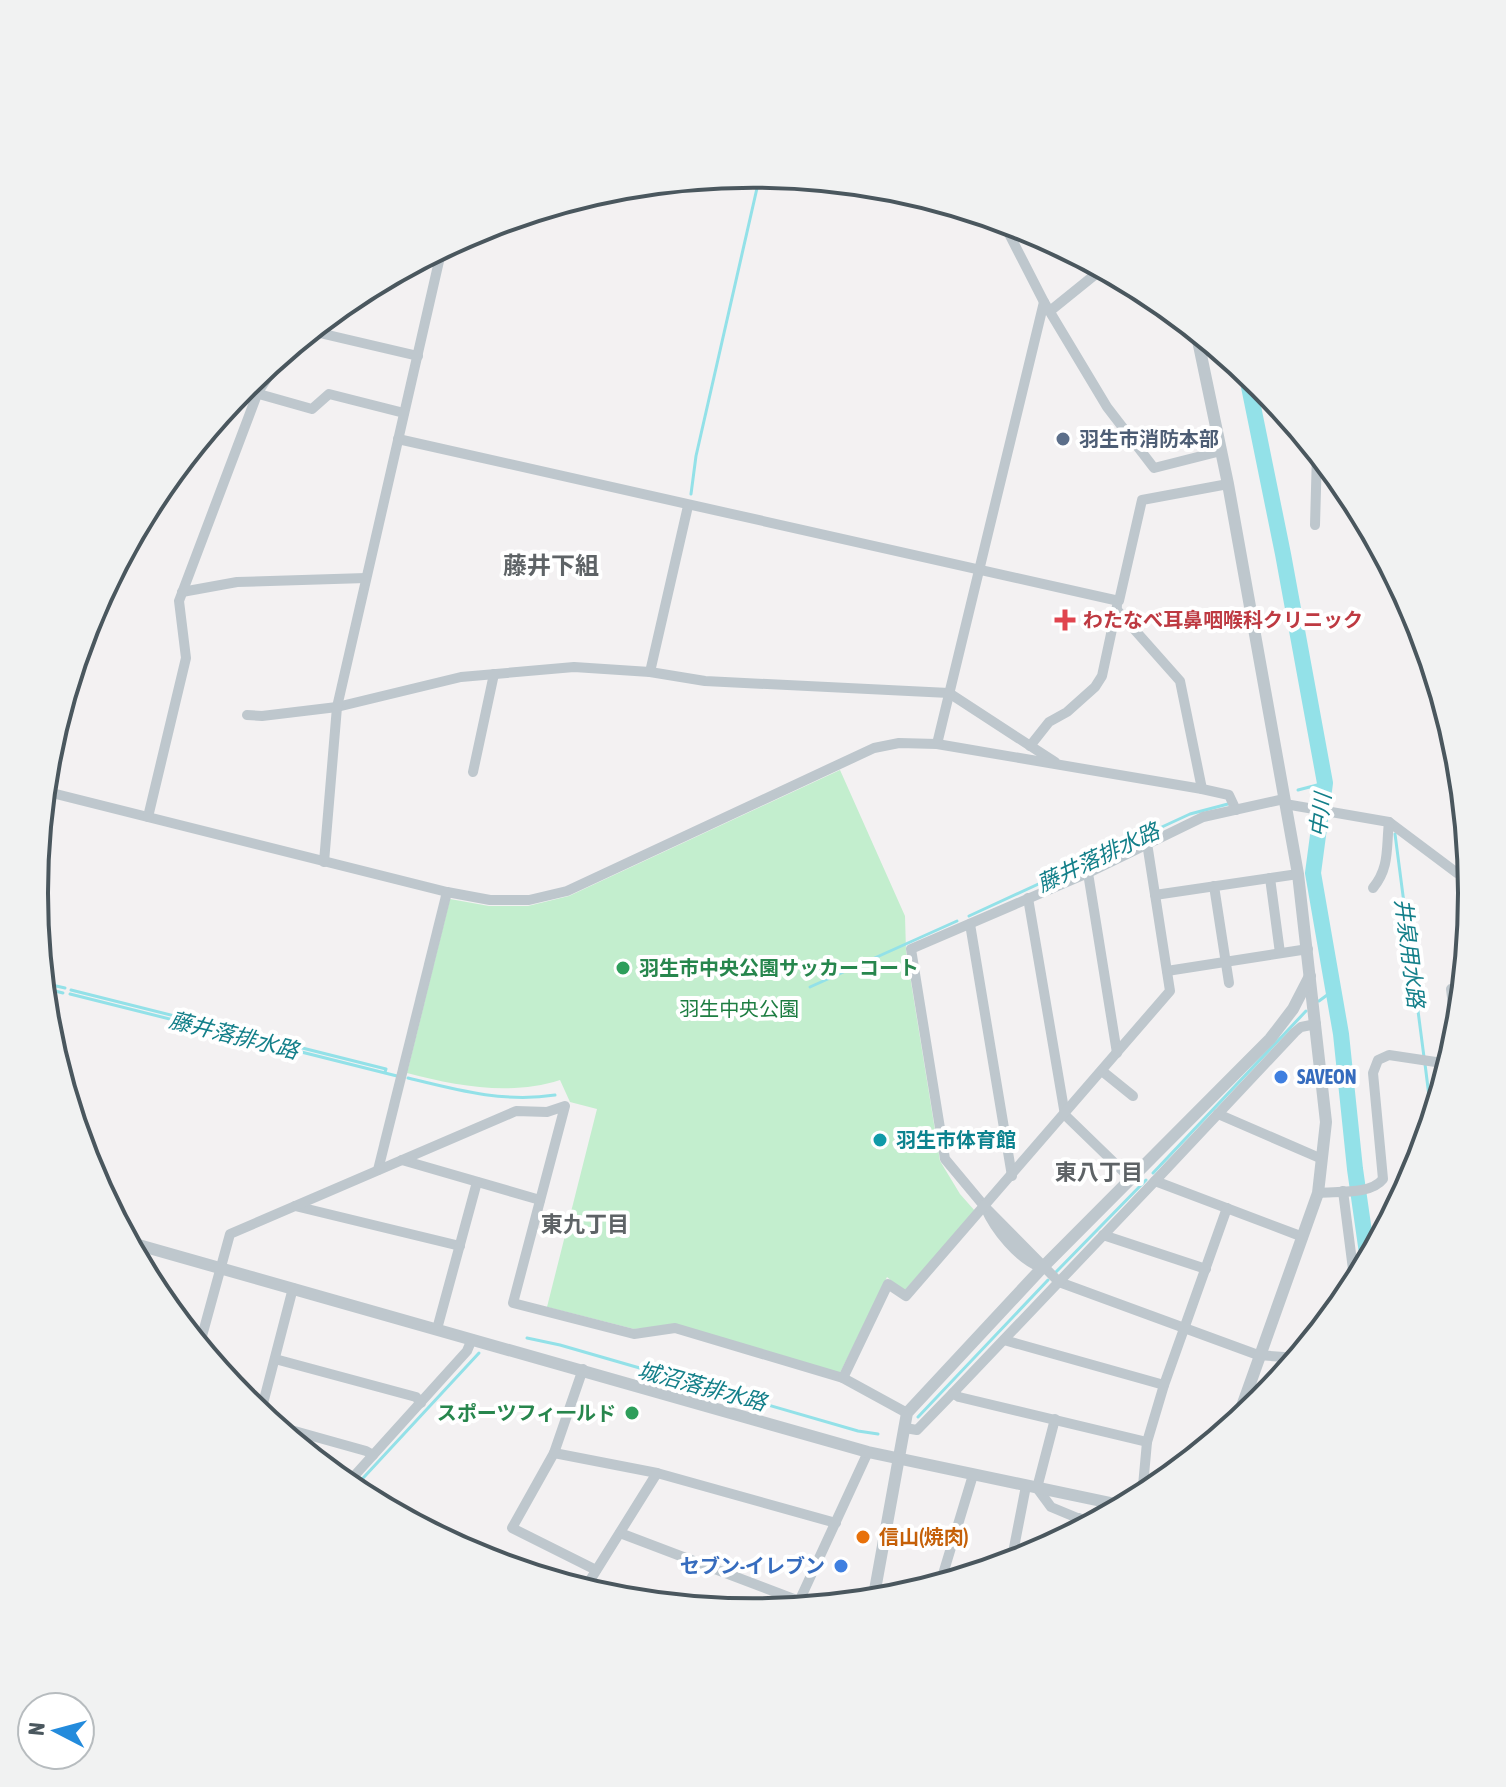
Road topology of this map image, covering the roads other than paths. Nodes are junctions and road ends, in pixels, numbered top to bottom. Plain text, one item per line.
1 (1011, 238) edge
2 (439, 262) edge
3 (1092, 276) edge
4 (1047, 307) junction
5 (324, 334) edge
6 (1200, 348) edge
7 (418, 356) junction
8 (258, 392) joint
9 (404, 413) junction
10 (398, 439) junction
11 (1221, 451) junction
12 (1317, 470) edge
13 (1228, 484) junction
14 (688, 506) junction
15 (1315, 525) dead end
16 (978, 569) junction
17 (366, 578) junction
18 (182, 592) junction
19 (1118, 605) junction
20 (650, 672) junction
21 (494, 674) junction
22 (949, 693) junction
23 (337, 707) junction
24 (247, 715) dead end
25 (937, 744) junction
26 (1030, 746) junction
27 (1061, 766) junction
28 (473, 772) dead end
29 (1202, 789) junction
30 (55, 794) edge
31 (1284, 801) junction
32 (1236, 810) junction
33 (148, 817) junction
34 (1389, 822) junction
35 (1147, 843) junction
36 (324, 862) junction
37 (1088, 873) junction
38 (1457, 873) edge
39 (1298, 874) junction
40 (1270, 878) junction
41 (1214, 886) junction
42 (1373, 888) dead end
43 (447, 892) junction
44 (1155, 895) junction
45 (1028, 898) junction
46 (970, 924) junction
47 (1308, 949) junction
48 (1280, 953) junction
49 (1226, 961) junction
50 (1167, 971) junction
51 (1310, 976) junction
52 (1229, 983) dead end
53 (1316, 1024) junction
54 (1117, 1053) junction
55 (1437, 1062) edge
56 (1102, 1071) junction
57 (1133, 1096) dead end
58 (1218, 1114) junction
59 (1065, 1115) junction
60 (1322, 1159) junction
61 (402, 1160) junction
62 (378, 1170) junction
63 (1136, 1175) junction
64 (1012, 1176) junction
65 (477, 1182) junction
66 (1154, 1182) junction
67 (1347, 1190) junction
68 (1318, 1193) junction
69 (540, 1200) junction
70 (295, 1206) junction
71 (985, 1207) junction
72 (1227, 1208) junction
73 (1103, 1235) junction
74 (1303, 1237) junction
75 (142, 1246) edge
76 (460, 1246) junction
77 (1353, 1263) edge
78 (220, 1268) junction
79 (1042, 1268) junction
80 (1206, 1269) junction
81 (1059, 1282) junction
82 (293, 1288) junction
83 (437, 1329) junction
84 (1186, 1329) junction
85 (203, 1333) edge
86 (472, 1339) junction
87 (1004, 1340) junction
88 (1258, 1355) junction
89 (1284, 1357) edge
90 (275, 1359) junction
91 (583, 1369) junction
92 (843, 1378) junction
93 (1164, 1385) junction
94 (953, 1393) junction
95 (1243, 1400) edge
96 (264, 1401) edge
97 (421, 1403) junction
98 (907, 1413) junction
99 (1055, 1419) junction
100 (905, 1428) junction
101 (298, 1432) edge
102 (1147, 1442) junction
103 (868, 1452) junction
104 (554, 1453) junction
105 (373, 1455) junction
106 (897, 1459) junction
107 (657, 1473) junction
108 (355, 1475) edge
109 (973, 1475) junction
110 (1143, 1481) edge
111 (1031, 1487) junction
112 (1108, 1502) edge
113 (1079, 1518) edge
114 (836, 1523) junction
115 (620, 1533) junction
116 (1015, 1548) edge
117 (596, 1570) junction
118 (944, 1571) edge
119 (591, 1579) edge
120 (875, 1587) edge
121 (778, 1597) edge
122 (801, 1597) edge

1 - 4 street
2 - 7 street
3 - 4 street
4 - 11 street
4 - 16 street
5 - 7 street
6 - 11 street
7 - 9 street
8 - 9 street
8 - 18 street
9 - 10 street
10 - 14 street
10 - 17 street
11 - 13 street
12 - 15 street
13 - 19 street
13 - 31 street
14 - 16 street
14 - 20 street
16 - 19 street
16 - 22 street
17 - 18 street
17 - 23 street
18 - 33 street
19 - 26 street
19 - 29 street
20 - 21 street
20 - 22 street
21 - 23 street
21 - 28 street
22 - 25 street
22 - 26 street
23 - 24 street
23 - 36 street
25 - 27 street
25 - 43 street
26 - 27 street
27 - 29 street
29 - 32 street
30 - 33 street
31 - 32 street
31 - 34 street
31 - 39 street
32 - 35 street
33 - 36 street
34 - 38 street
34 - 42 street
35 - 37 street
35 - 44 street
36 - 43 street
37 - 45 street
37 - 54 street
39 - 40 street
39 - 47 street
40 - 41 street
40 - 48 street
41 - 44 street
41 - 49 street
43 - 62 street
44 - 50 street
45 - 46 street
45 - 59 street
46 - 64 street
46 - 71 street
47 - 48 street
47 - 51 street
48 - 49 street
49 - 50 street
49 - 52 street
50 - 54 street
51 - 53 street
51 - 63 street
53 - 58 street
53 - 60 street
54 - 56 street
55 - 67 street
56 - 57 street
56 - 59 street
58 - 60 street
58 - 66 street
59 - 63 street
59 - 64 street
60 - 68 street
61 - 62 street
61 - 65 street
61 - 69 street
62 - 70 street
63 - 66 street
63 - 79 street
64 - 71 street
65 - 69 street
65 - 76 street
66 - 72 street
66 - 73 street
67 - 68 street
67 - 77 street
68 - 74 street
69 - 92 street
70 - 76 street
70 - 78 street
71 - 79 street
71 - 92 street
72 - 74 street
72 - 80 street
73 - 80 street
73 - 81 street
74 - 88 street
75 - 78 street
76 - 83 street
78 - 82 street
78 - 85 street
79 - 81 street
79 - 98 street
80 - 84 street
81 - 84 street
81 - 87 street
82 - 83 street
82 - 90 street
83 - 86 street
84 - 88 street
84 - 93 street
86 - 91 street
86 - 97 street
87 - 93 street
87 - 94 street
88 - 89 street
88 - 95 street
90 - 96 street
90 - 97 street
91 - 103 street
91 - 104 street
92 - 98 street
93 - 102 street
94 - 99 street
94 - 100 street
97 - 105 street
98 - 100 street
99 - 102 street
99 - 111 street
100 - 106 street
101 - 105 street
102 - 110 street
103 - 106 street
103 - 114 street
104 - 107 street
104 - 117 street
105 - 108 street
106 - 109 street
106 - 120 street
107 - 114 street
107 - 115 street
109 - 111 street
109 - 118 street
111 - 112 street
111 - 113 street
111 - 116 street
114 - 122 street
115 - 117 street
115 - 121 street
117 - 119 street

